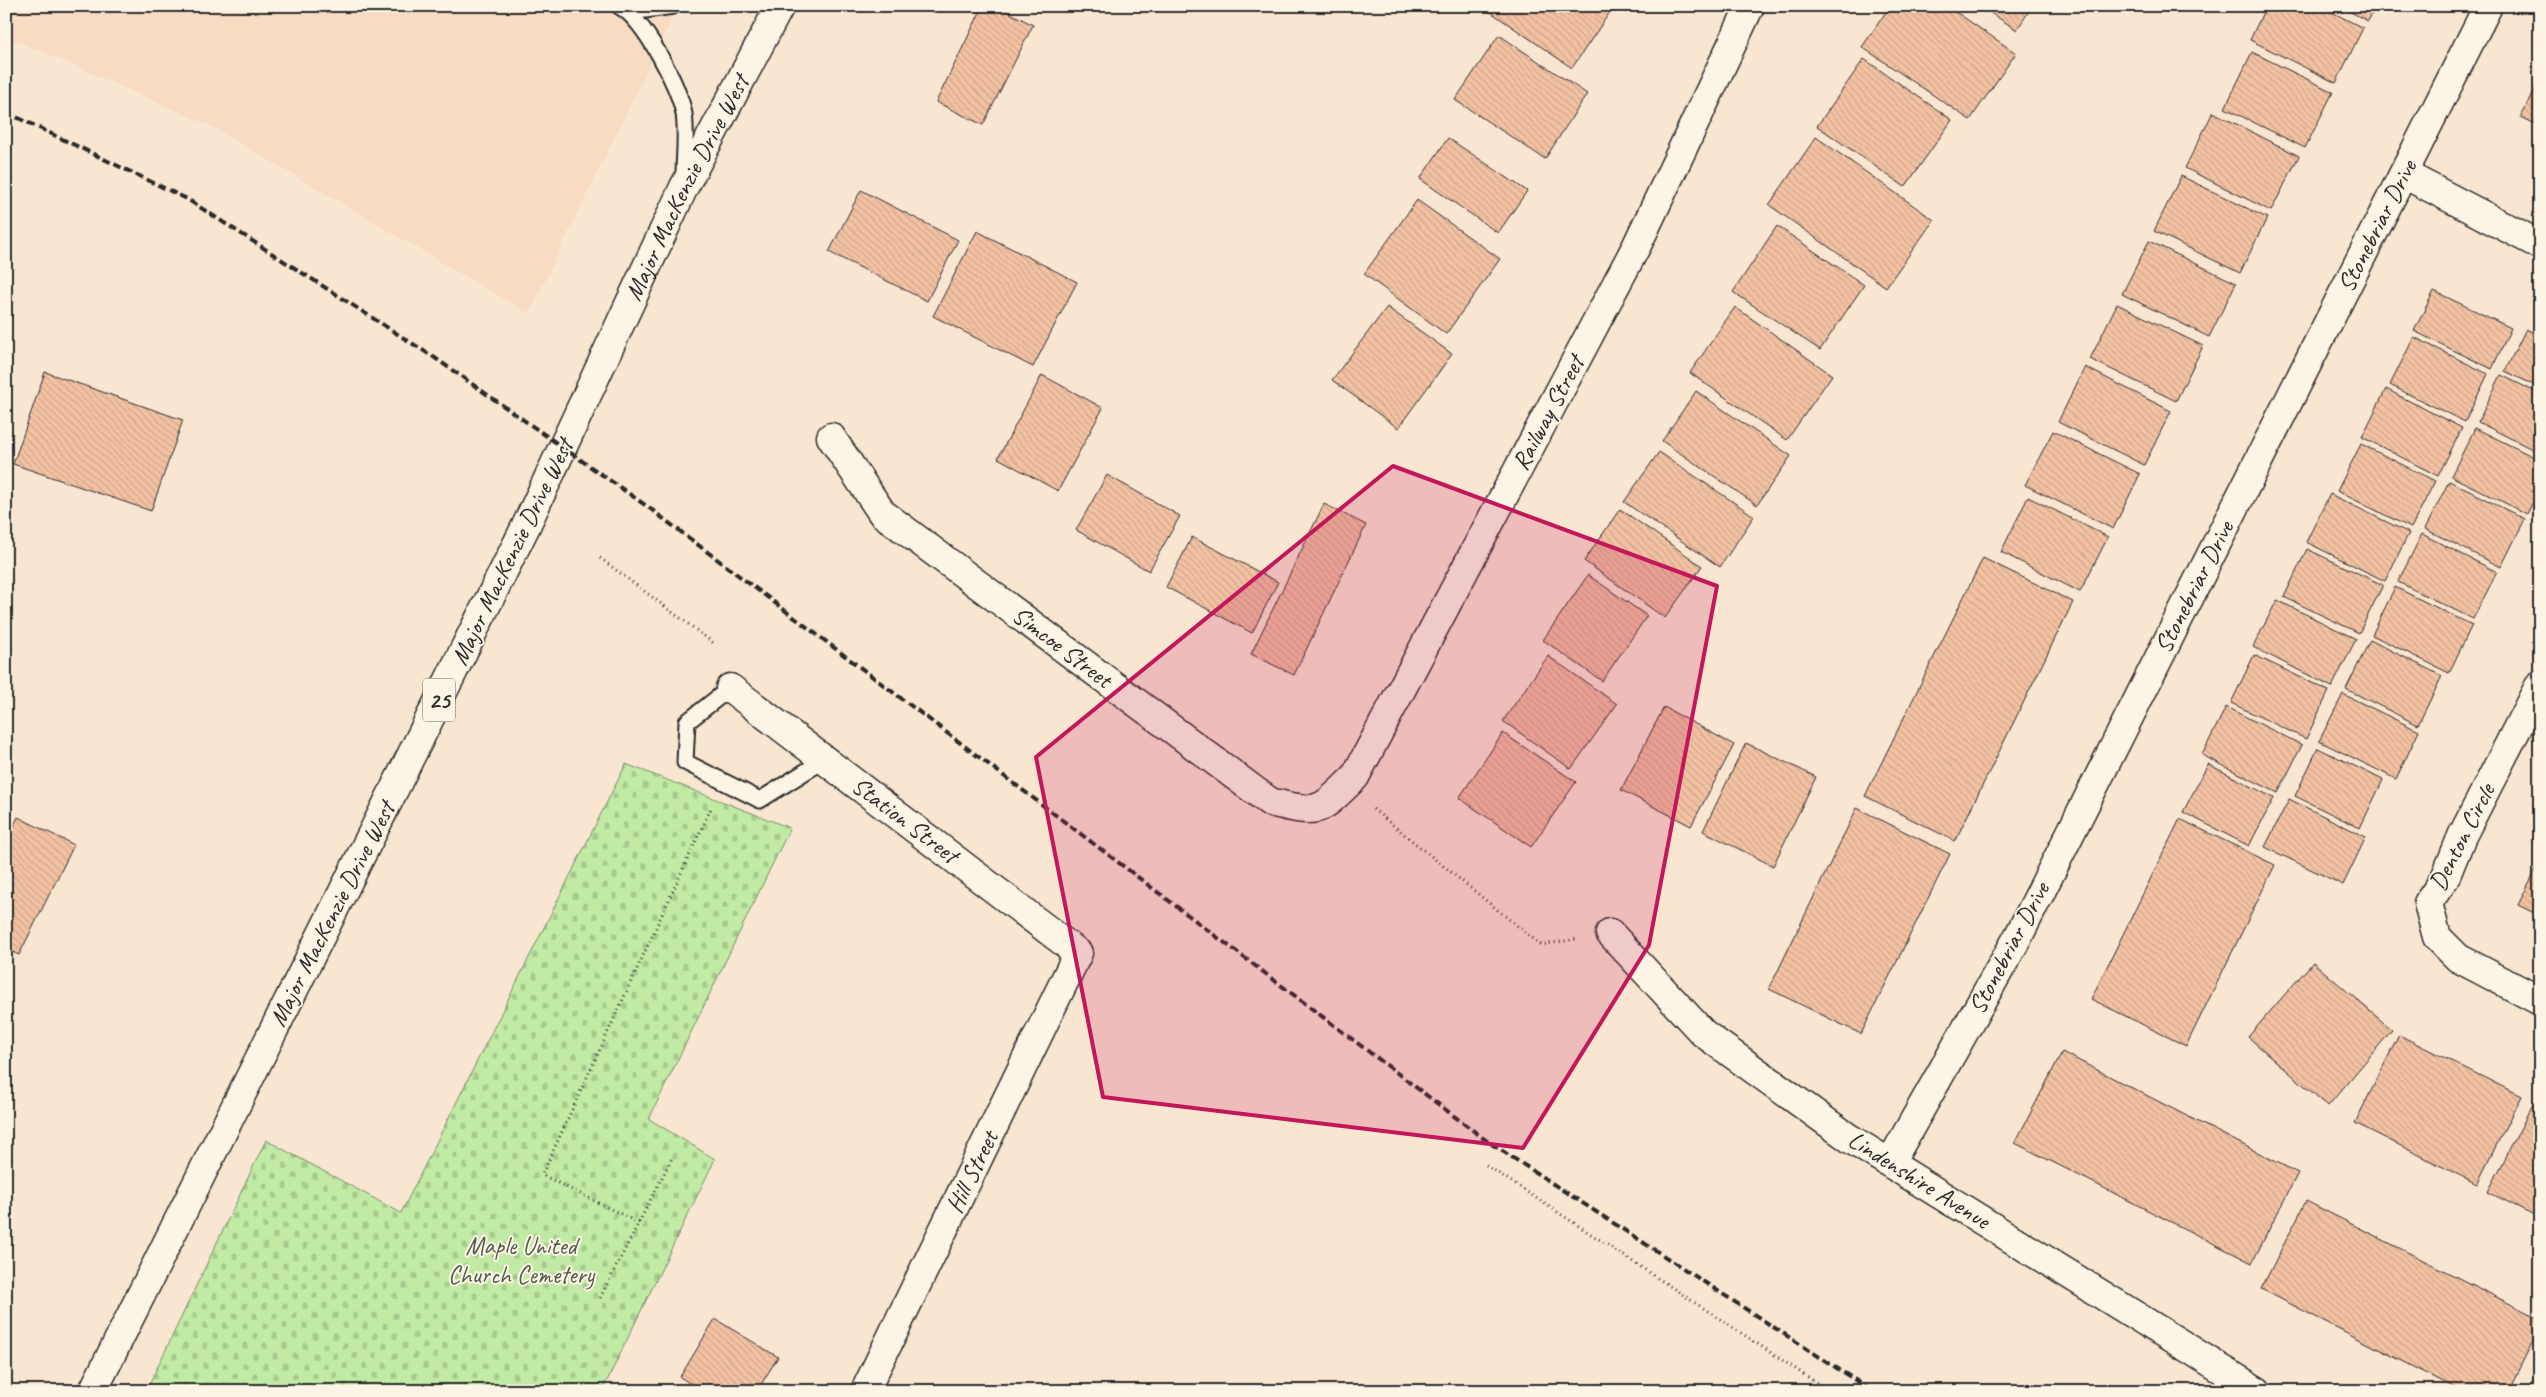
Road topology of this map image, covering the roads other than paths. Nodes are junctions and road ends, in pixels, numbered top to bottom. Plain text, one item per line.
1 (673, 6) edge
2 (780, 6) edge
3 (1750, 6) edge
4 (2488, 6) edge
5 (625, 9) edge
6 (2404, 174) junction
7 (684, 187) junction
8 (2540, 245) edge
9 (832, 437) dead end
10 (2540, 684) edge
11 (730, 688) joint
12 (824, 760) junction
13 (1335, 797) joint
14 (1610, 933) road end
15 (1078, 953) joint
16 (2540, 1002) edge
17 (1890, 1163) junction
18 (92, 1391) edge
19 (865, 1391) edge
20 (2257, 1391) edge

1 - 5 lane
2 - 7 street, Major MacKenzie Drive West / 25
3 - 13 street, Railway Street
4 - 6 street, Stonebriar Drive
5 - 7 lane
6 - 8 street
6 - 17 street, Stonebriar Drive
7 - 18 street, Major MacKenzie Drive West / 25
9 - 13 street, Simcoe Street
10 - 16 street, Denton Circle
11 - 12 street, Station Street
11 - 12 lane
12 - 15 street, Station Street
14 - 17 street, Lindenshire Avenue
15 - 19 street, Hill Street
17 - 20 street, Lindenshire Avenue

